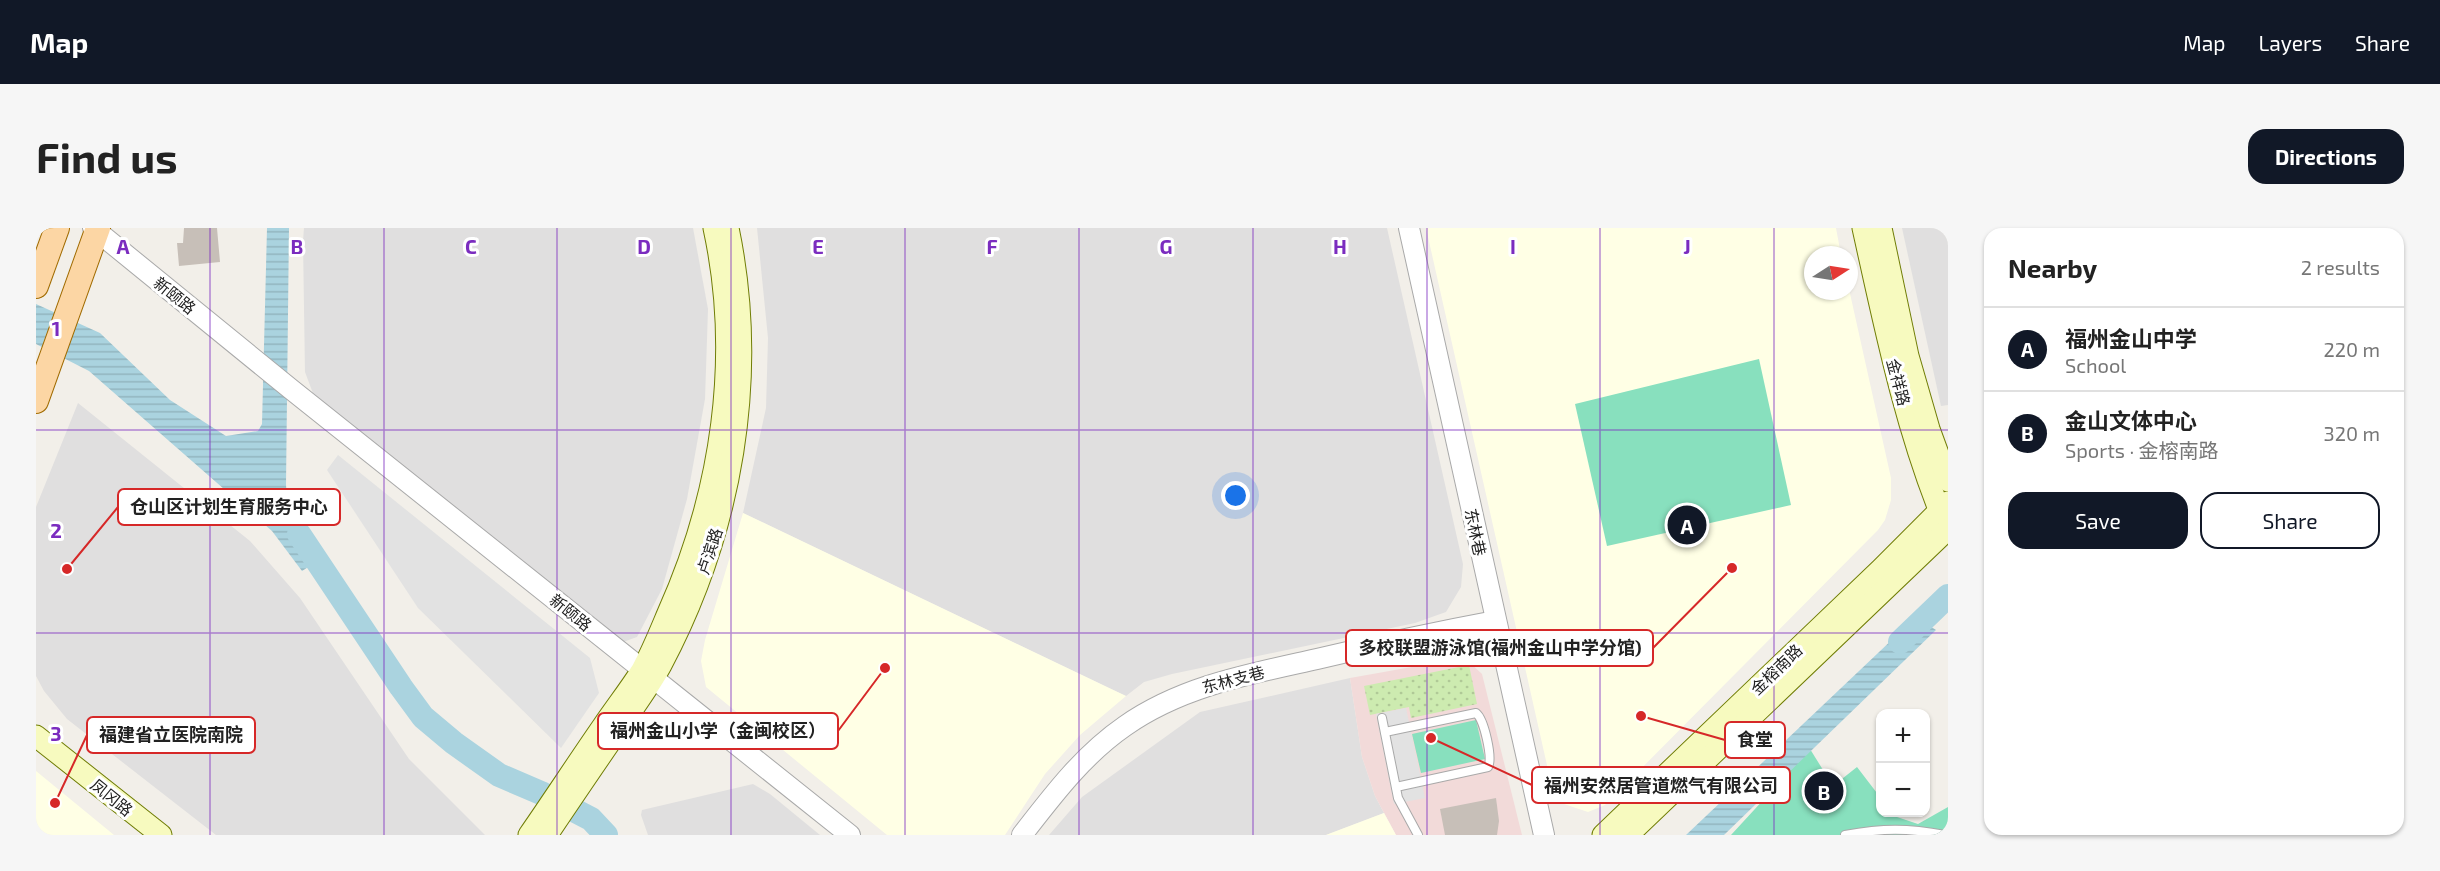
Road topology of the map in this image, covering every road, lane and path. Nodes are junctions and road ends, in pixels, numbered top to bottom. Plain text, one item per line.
1 (57, 228) edge
2 (714, 228) edge
3 (728, 228) edge
4 (1409, 228) edge
5 (1863, 228) edge
6 (1881, 228) edge
7 (96, 229) edge
8 (36, 286) edge
9 (36, 401) edge
10 (1948, 481) edge
11 (1944, 506) edge
12 (1948, 530) edge
13 (1495, 621) junction
14 (648, 674) junction
15 (1382, 718) dead end
16 (1385, 732) junction
17 (37, 736) edge
18 (1396, 787) junction
19 (541, 831) edge
20 (161, 835) edge
21 (850, 835) edge
22 (1022, 835) edge
23 (1418, 835) edge
24 (1544, 835) edge
25 (1603, 835) edge
26 (1628, 835) edge
27 (1845, 835) edge
28 (1945, 835) edge

1 - 8 main road
2 - 14 main road
3 - 14 main road, 卢滨路
4 - 13 street, 东林巷
5 - 11 main road, 金祥路
6 - 10 main road, 金祥路
7 - 9 main road
7 - 14 street, 新颐路
11 - 12 main road, 金祥路
11 - 25 main road, 金榕南路
12 - 26 main road, 金榕南路
13 - 22 street, 东林支巷
13 - 24 street, 东林巷
14 - 19 main road, 卢滨路
14 - 21 street, 新颐路
15 - 16 lane
16 - 18 lane
16 - 18 lane
17 - 20 main road, 凤冈路
18 - 23 lane
27 - 28 lane

